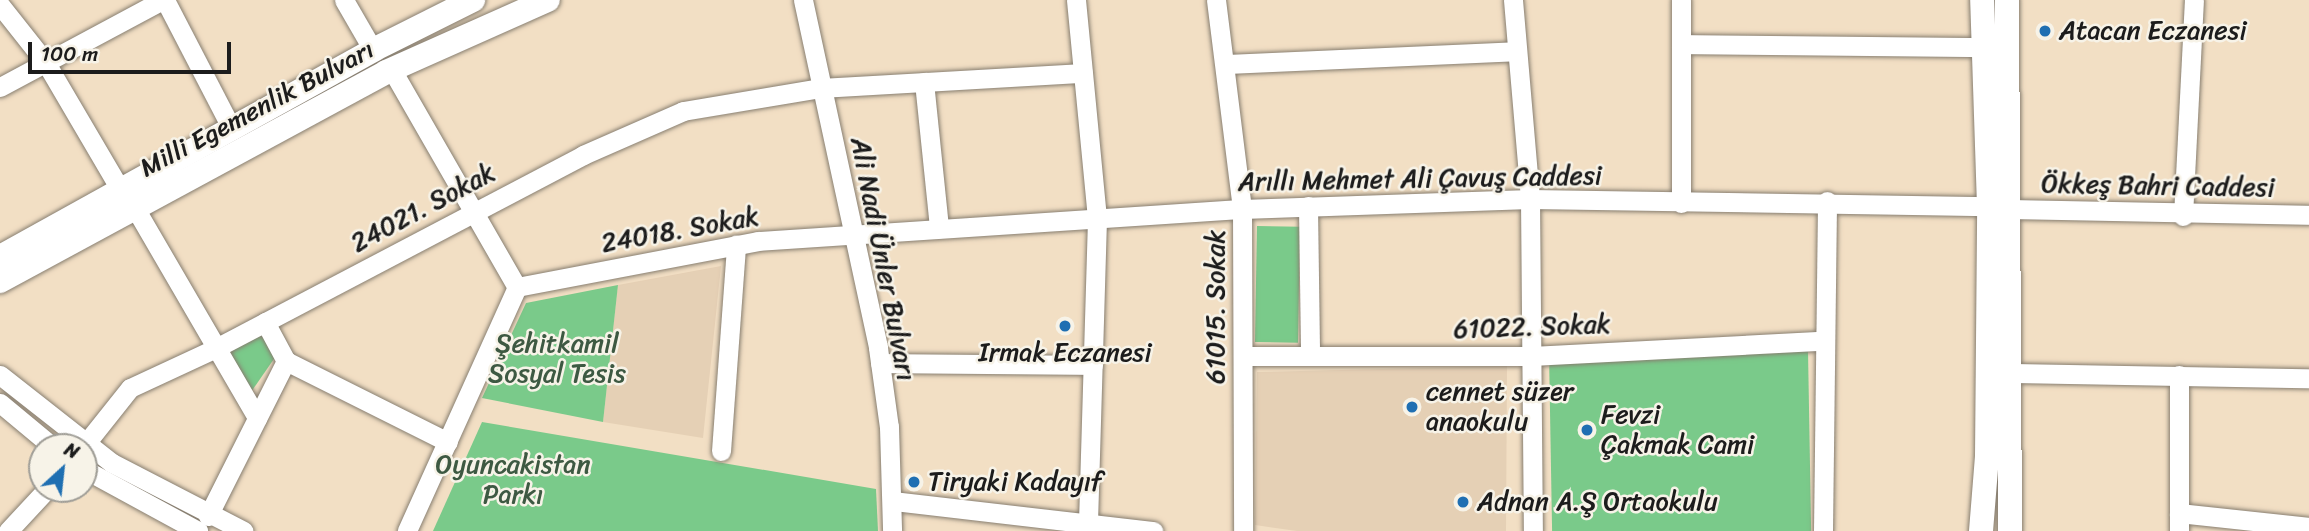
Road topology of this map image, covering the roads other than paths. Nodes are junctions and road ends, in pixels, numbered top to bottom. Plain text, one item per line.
1 (344, 0) edge
2 (473, 0) edge
3 (548, 0) edge
4 (803, 0) edge
5 (1076, 0) edge
6 (1216, 0) edge
7 (1513, 0) edge
8 (1681, 0) edge
9 (1982, 0) edge
10 (2007, 0) edge
11 (2194, 0) edge
12 (155, 2) edge
13 (0, 5) edge
14 (1681, 44) junction
15 (1983, 47) junction
16 (373, 50) junction
17 (1517, 51) junction
18 (46, 62) junction
19 (1225, 64) junction
20 (392, 70) junction
21 (1083, 73) junction
22 (924, 82) junction
23 (0, 87) edge
24 (821, 88) junction
25 (232, 129) junction
26 (128, 199) junction
27 (1530, 199) junction
28 (1827, 201) junction
29 (1681, 203) junction
30 (1308, 206) junction
31 (1997, 207) junction
32 (1242, 209) junction
33 (473, 211) junction
34 (2309, 215) edge
35 (2183, 216) junction
36 (1097, 219) junction
37 (939, 228) junction
38 (853, 232) junction
39 (737, 245) junction
40 (0, 257) edge
41 (0, 281) edge
42 (517, 287) junction
43 (265, 322) junction
44 (1822, 341) junction
45 (216, 348) junction
46 (1244, 356) junction
47 (1310, 356) junction
48 (1531, 356) junction
49 (286, 361) junction
50 (880, 363) junction
51 (1093, 365) junction
52 (2009, 373) junction
53 (0, 375) edge
54 (2179, 375) junction
55 (2309, 378) edge
56 (0, 403) edge
57 (257, 418) junction
58 (36, 433) edge
59 (68, 433) edge
60 (94, 433) edge
61 (448, 442) junction
62 (721, 451) dead end
63 (98, 456) edge
64 (98, 475) edge
65 (893, 501) junction
66 (34, 503) edge
67 (2179, 522) edge
68 (203, 523) edge
69 (2309, 527) edge
70 (1089, 528) edge
71 (8, 531) edge
72 (244, 531) edge
73 (407, 531) edge
74 (892, 531) edge
75 (1153, 531) edge
76 (1243, 531) edge
77 (1534, 531) edge
78 (1823, 531) edge
79 (1981, 531) edge
80 (2010, 531) edge

1 - 16 street
2 - 16 main road, Milli Egemenlik Bulvarı
3 - 20 main road, Milli Egemenlik Bulvarı
4 - 24 street, Ali Nadi Ünler Bulvarı
5 - 21 street
6 - 19 street, 61015. Sokak
7 - 17 street
8 - 14 street
9 - 15 main road
10 - 31 main road
11 - 35 street
12 - 18 street
12 - 25 street
13 - 18 street
14 - 15 street
14 - 29 street
15 - 31 main road
16 - 25 main road, Milli Egemenlik Bulvarı
17 - 19 street
17 - 27 street
18 - 23 street
18 - 26 street
19 - 32 street, 61015. Sokak
20 - 26 main road, Milli Egemenlik Bulvarı
20 - 33 street
21 - 22 street, 24021. Sokak
21 - 36 street
22 - 24 street, 24021. Sokak
22 - 37 street
24 - 33 street, 24021. Sokak
24 - 38 street, Ali Nadi Ünler Bulvarı
25 - 26 main road, Milli Egemenlik Bulvarı
26 - 40 main road, Milli Egemenlik Bulvarı
26 - 41 main road, Milli Egemenlik Bulvarı
26 - 45 street
27 - 29 street, Arıllı Mehmet Ali Çavuş Caddesi
27 - 30 street, Arıllı Mehmet Ali Çavuş Caddesi
27 - 48 street
28 - 29 street, Arıllı Mehmet Ali Çavuş Caddesi
28 - 31 street, Arıllı Mehmet Ali Çavuş Caddesi
28 - 44 street
30 - 32 street, Arıllı Mehmet Ali Çavuş Caddesi
30 - 47 street
31 - 35 street, Ökkeş Bahri Caddesi
31 - 52 main road
31 - 79 main road
32 - 36 street, Arıllı Mehmet Ali Çavuş Caddesi
32 - 46 street, 61015. Sokak
33 - 42 street
33 - 43 street, 24021. Sokak
34 - 35 street, Ökkeş Bahri Caddesi
36 - 37 street, Arıllı Mehmet Ali Çavuş Caddesi
36 - 51 street
37 - 38 street, Arıllı Mehmet Ali Çavuş Caddesi
38 - 39 street, 24018. Sokak
38 - 50 street, Ali Nadi Ünler Bulvarı
39 - 42 street, 24018. Sokak
39 - 62 street
42 - 61 street
43 - 45 street, 24021. Sokak
43 - 49 street
44 - 48 street, 61022. Sokak
44 - 78 street
45 - 57 street
45 - 60 street, 24021. Sokak
46 - 47 street, 61022. Sokak
46 - 76 street, 61015. Sokak
47 - 48 street, 61022. Sokak
48 - 77 street
49 - 57 street
49 - 61 street
50 - 51 street
50 - 65 street, Ali Nadi Ünler Bulvarı
51 - 70 street
52 - 54 street
52 - 80 main road
53 - 59 street
54 - 55 street
54 - 67 street
56 - 58 street
57 - 68 street
61 - 73 street
63 - 68 street
64 - 68 street
65 - 70 street
65 - 74 street, Ali Nadi Ünler Bulvarı
66 - 71 street
67 - 69 street
68 - 72 street
70 - 75 street

